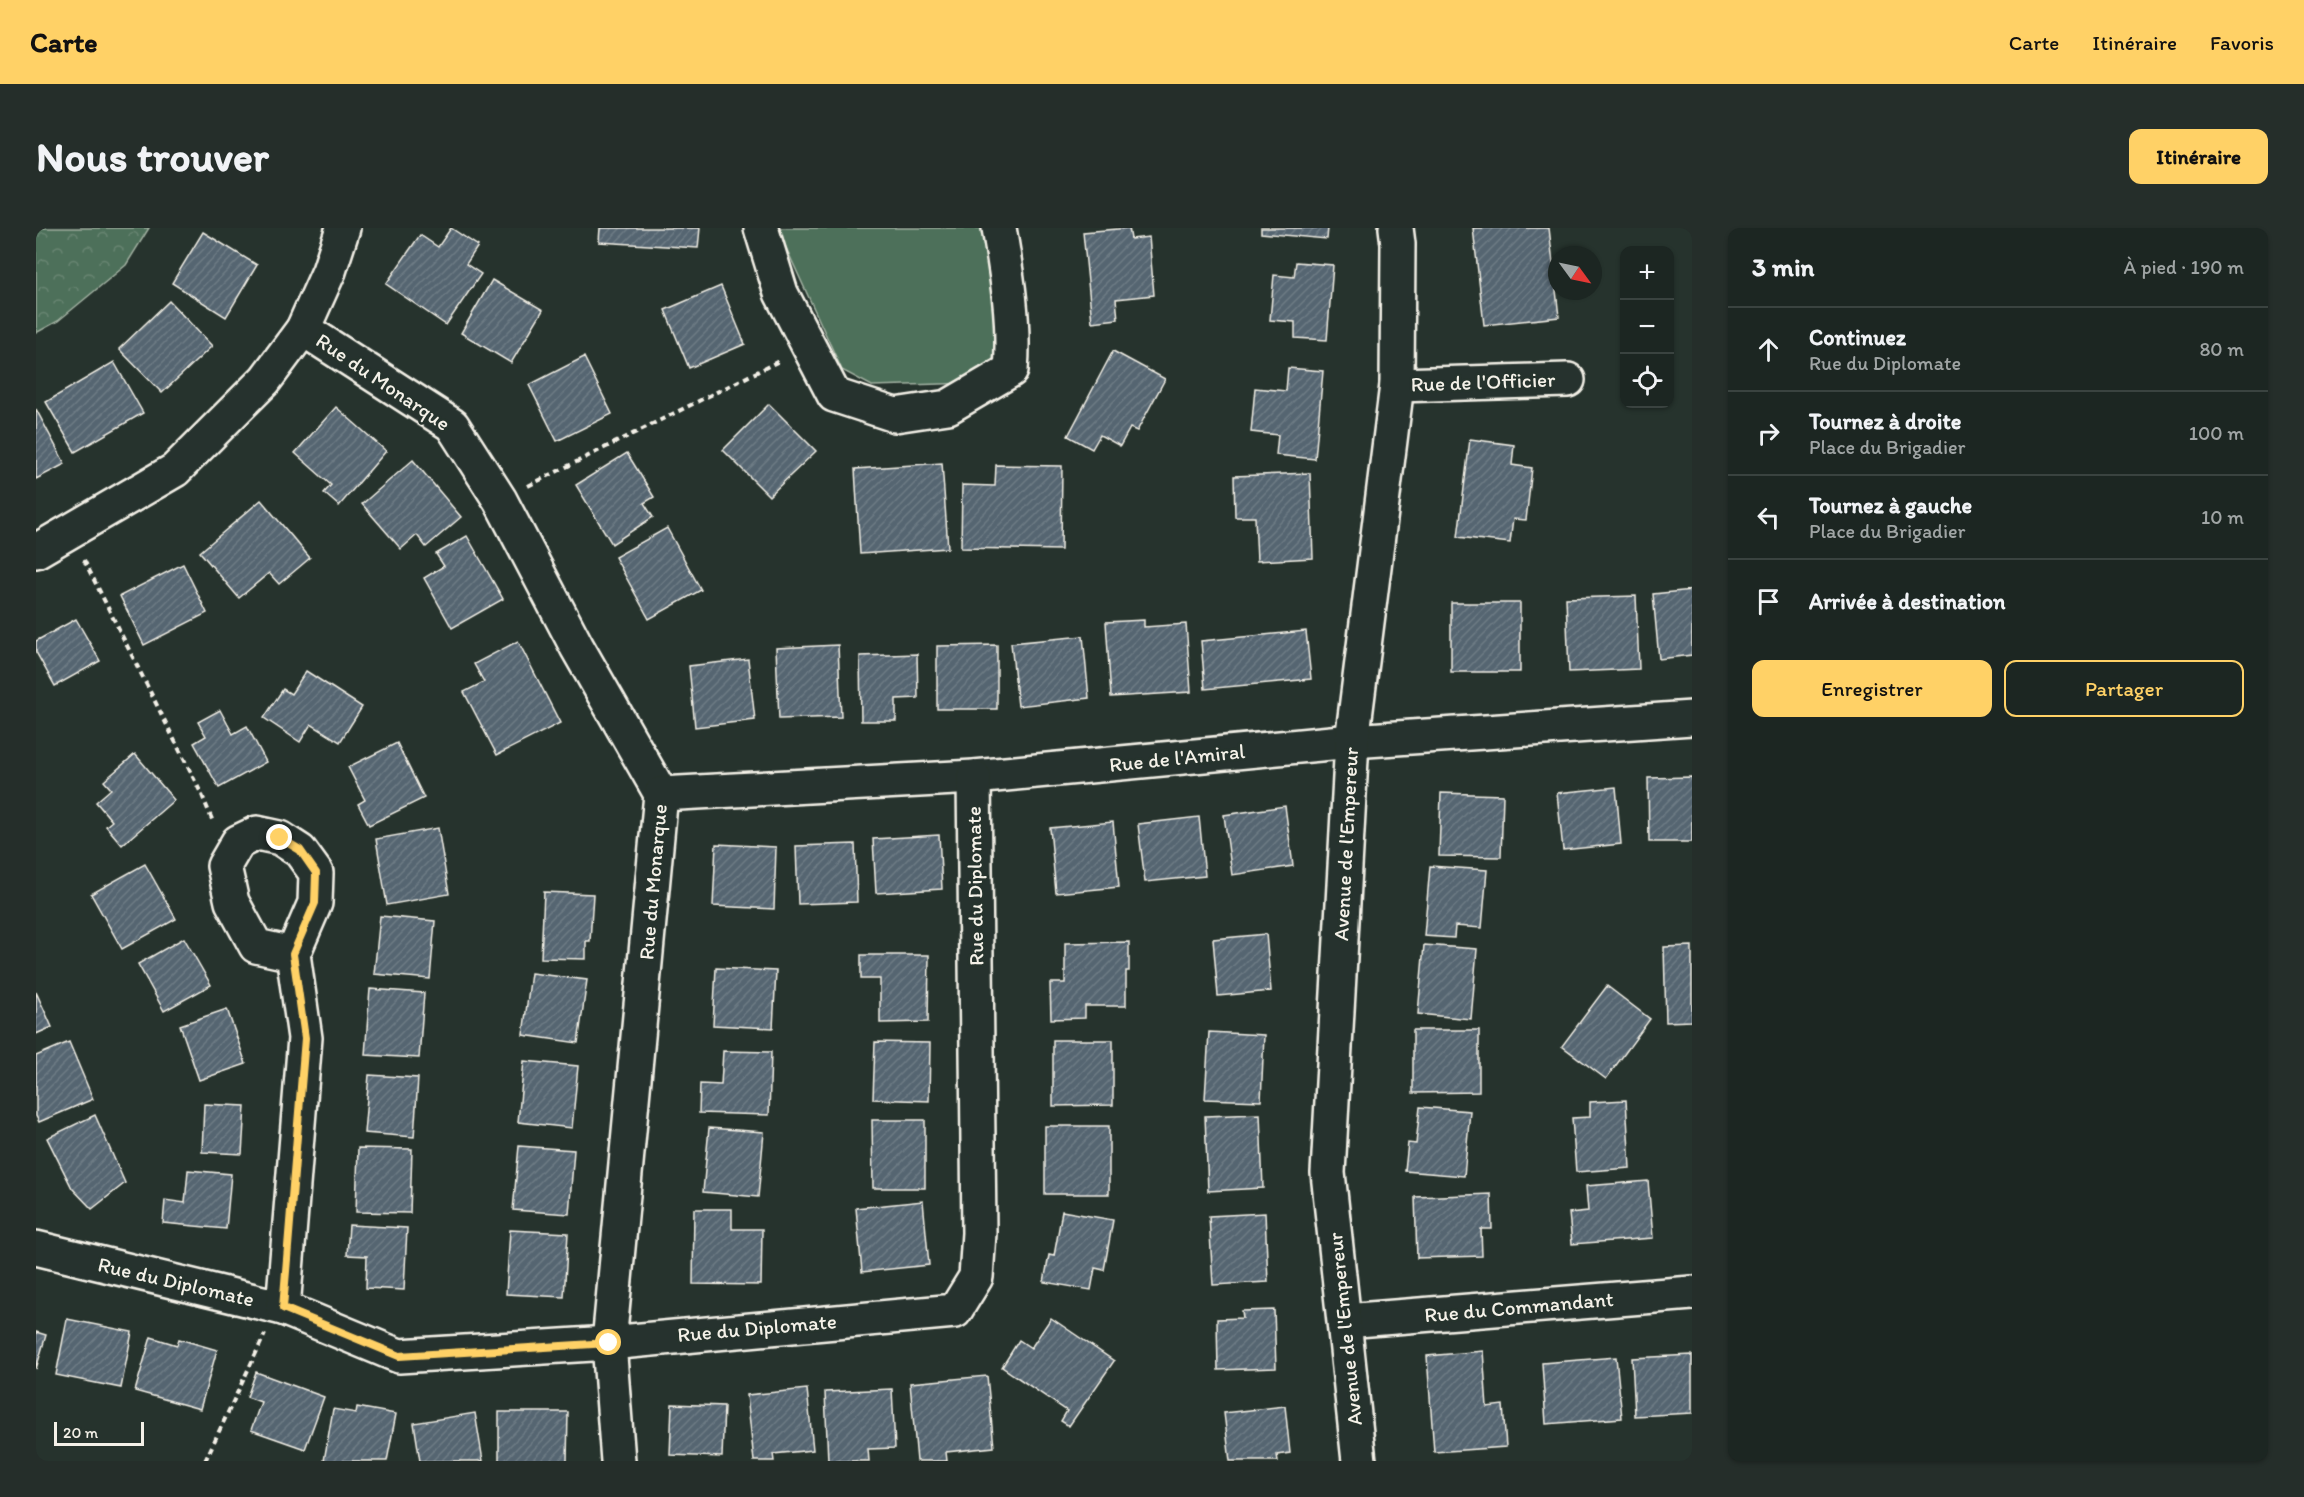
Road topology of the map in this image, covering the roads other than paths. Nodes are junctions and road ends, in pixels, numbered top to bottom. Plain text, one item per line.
1 (343, 228) edge
2 (761, 228) edge
3 (999, 228) edge
4 (1396, 228) edge
5 (303, 329) junction
6 (1568, 380) dead end
7 (1397, 385) junction
8 (36, 551) edge
9 (1692, 718) edge
10 (1352, 741) junction
11 (974, 777) junction
12 (661, 794) junction
13 (293, 954) junction
14 (36, 1248) edge
15 (1692, 1293) edge
16 (283, 1308) junction
17 (1345, 1321) junction
18 (609, 1343) junction
19 (618, 1461) edge
20 (1359, 1461) edge

1 - 5 street
2 - 3 street
4 - 7 street, Avenue de l'Empereur
5 - 8 street
5 - 12 street, Rue du Monarque
6 - 7 street, Rue de l'Officier
7 - 10 street, Avenue de l'Empereur
9 - 10 street, Rue de l'Amiral
10 - 11 street, Rue de l'Amiral
10 - 17 street, Avenue de l'Empereur
11 - 12 street, Rue de l'Amiral
11 - 18 street, Rue du Diplomate
12 - 18 street, Rue du Monarque
13 - 13 street
13 - 16 street
14 - 16 street, Rue du Diplomate
15 - 17 street, Rue du Commandant
16 - 18 street, Rue du Diplomate
17 - 20 street, Avenue de l'Empereur
18 - 19 street, Rue du Monarque

